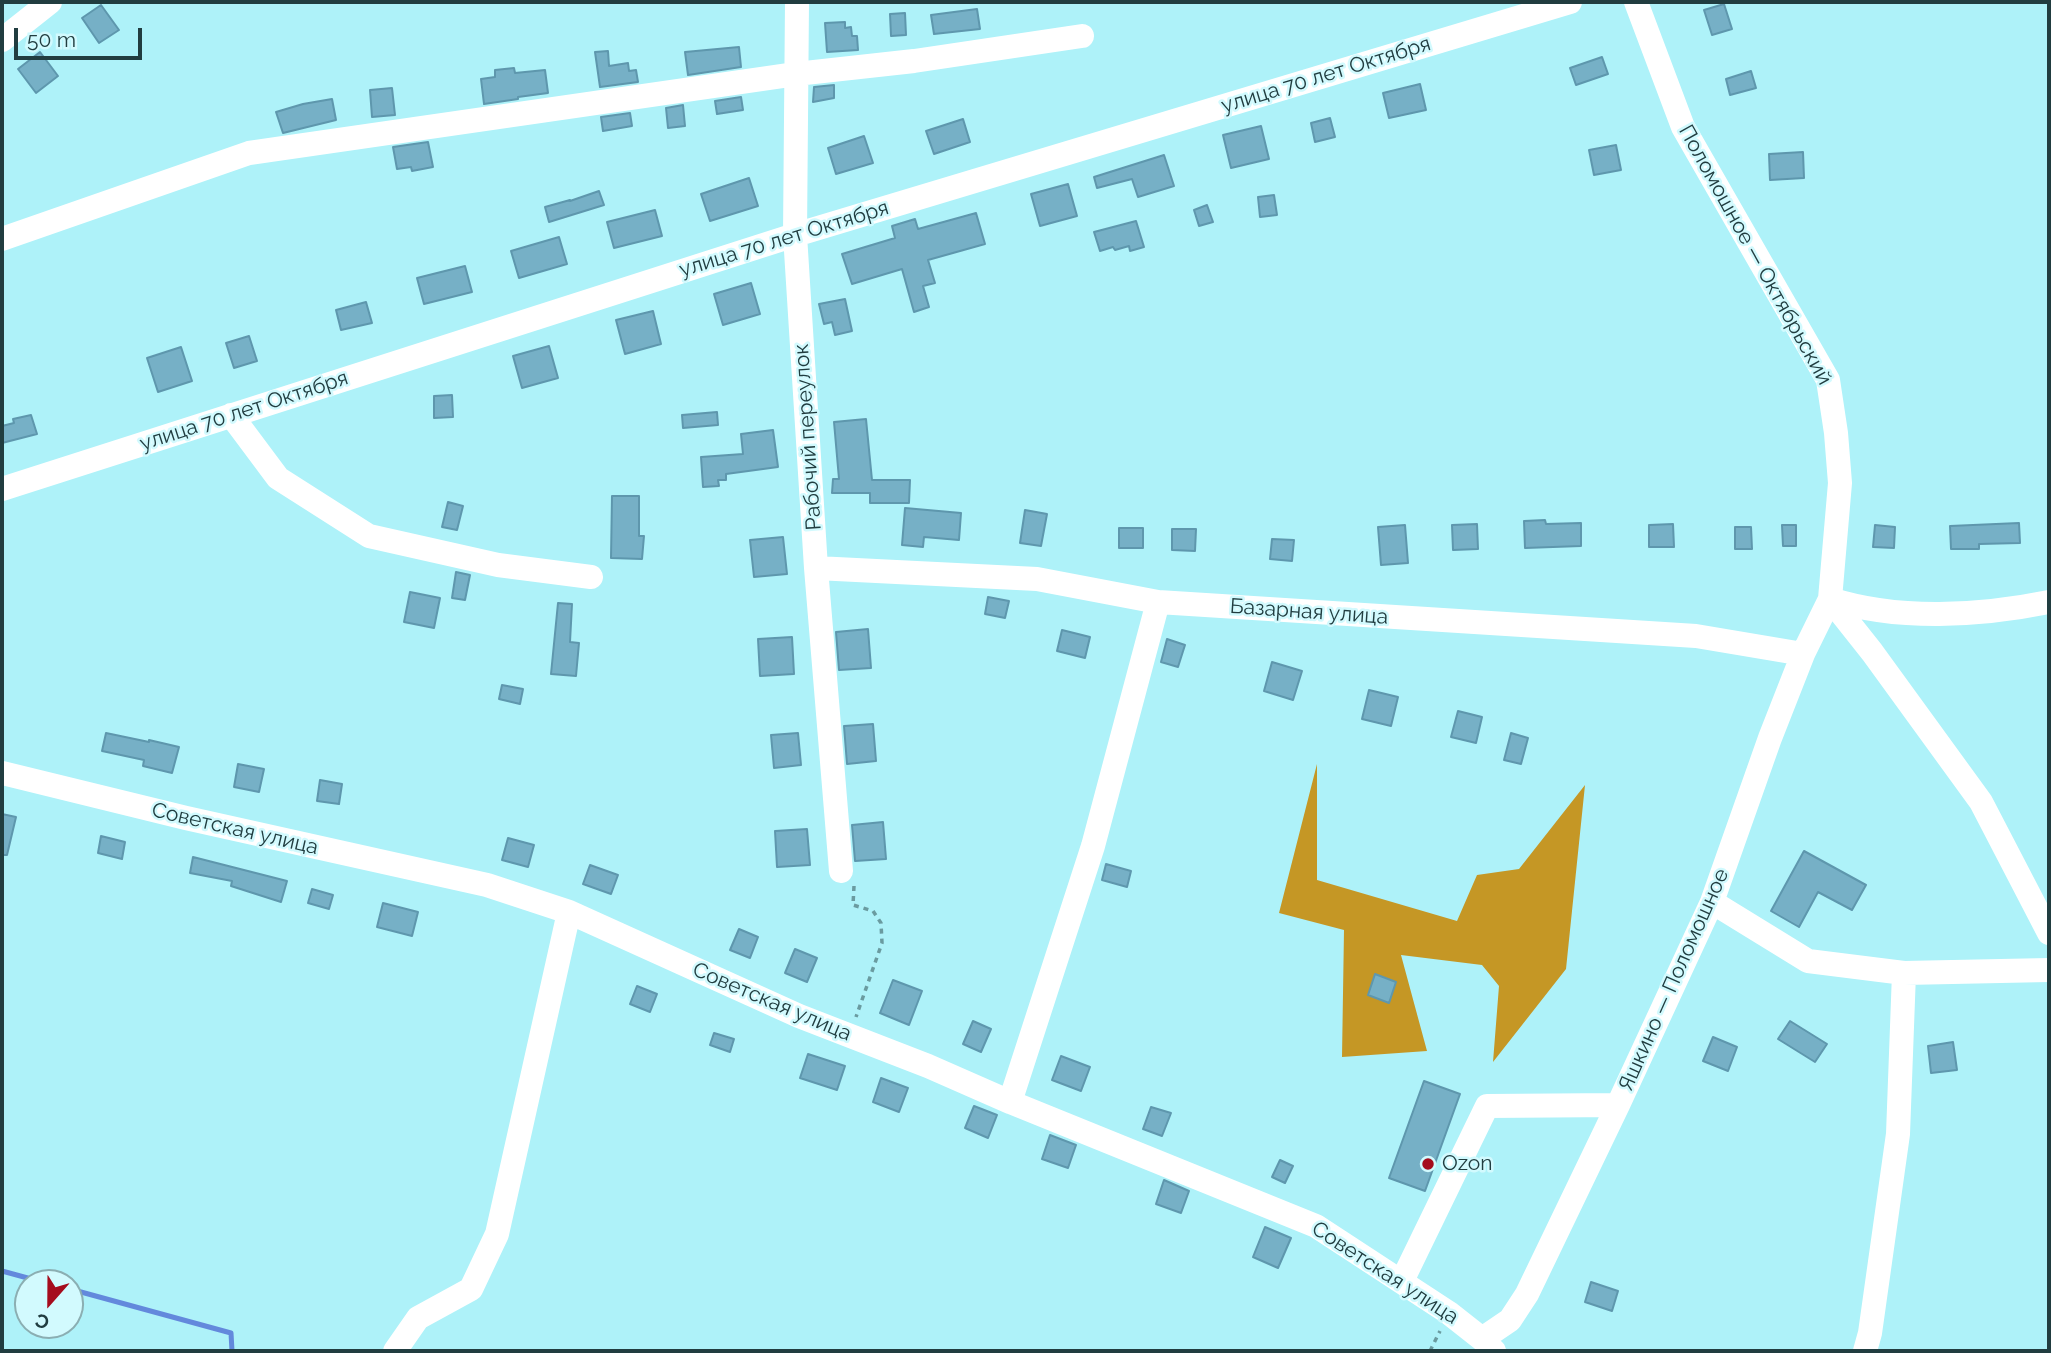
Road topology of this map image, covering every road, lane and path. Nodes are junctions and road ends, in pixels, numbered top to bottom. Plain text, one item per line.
1 (50, 2) edge
2 (797, 2) edge
3 (1570, 2) edge
4 (1636, 2) edge
5 (1082, 36) dead end
6 (2, 40) edge
7 (796, 74) junction
8 (795, 234) junction
9 (2, 239) edge
10 (231, 415) junction
11 (2, 489) edge
12 (816, 568) junction
13 (590, 577) dead end
14 (1830, 599) junction
15 (1158, 602) junction
16 (2049, 602) edge
17 (1802, 654) junction
18 (2, 774) edge
19 (841, 872) joint
20 (1712, 902) junction
21 (2049, 905) edge
22 (569, 912) junction
23 (2048, 932) edge
24 (2049, 970) edge
25 (1903, 973) junction
26 (850, 1036) junction
27 (1010, 1102) junction
28 (1618, 1105) junction
29 (1402, 1281) junction
30 (1488, 1345) edge
31 (395, 1351) edge
32 (1866, 1351) edge

1 - 6 street
2 - 7 street, Рабочий переулок
3 - 8 street, улица 70 лет Октября
4 - 14 street, Поломошное — Октябрьский
5 - 7 street
7 - 8 street, Рабочий переулок
7 - 9 street
8 - 10 street, улица 70 лет Октября
8 - 12 street, Рабочий переулок
10 - 11 street, улица 70 лет Октября
10 - 13 street
12 - 15 street, Базарная улица
12 - 19 street, Рабочий переулок
14 - 16 street
14 - 17 street, Яшкино — Поломошное
14 - 23 street
15 - 17 street, Базарная улица
15 - 27 street
17 - 20 street, Яшкино — Поломошное
18 - 22 street, Советская улица
19 - 26 path
20 - 25 street
20 - 28 street, Яшкино — Поломошное
21 - 23 street
22 - 26 street, Советская улица
22 - 31 street
24 - 25 street
25 - 32 street
26 - 27 street, Советская улица
27 - 29 street, Советская улица
28 - 29 street
28 - 30 street, Яшкино — Поломошное
29 - 30 street, Советская улица

